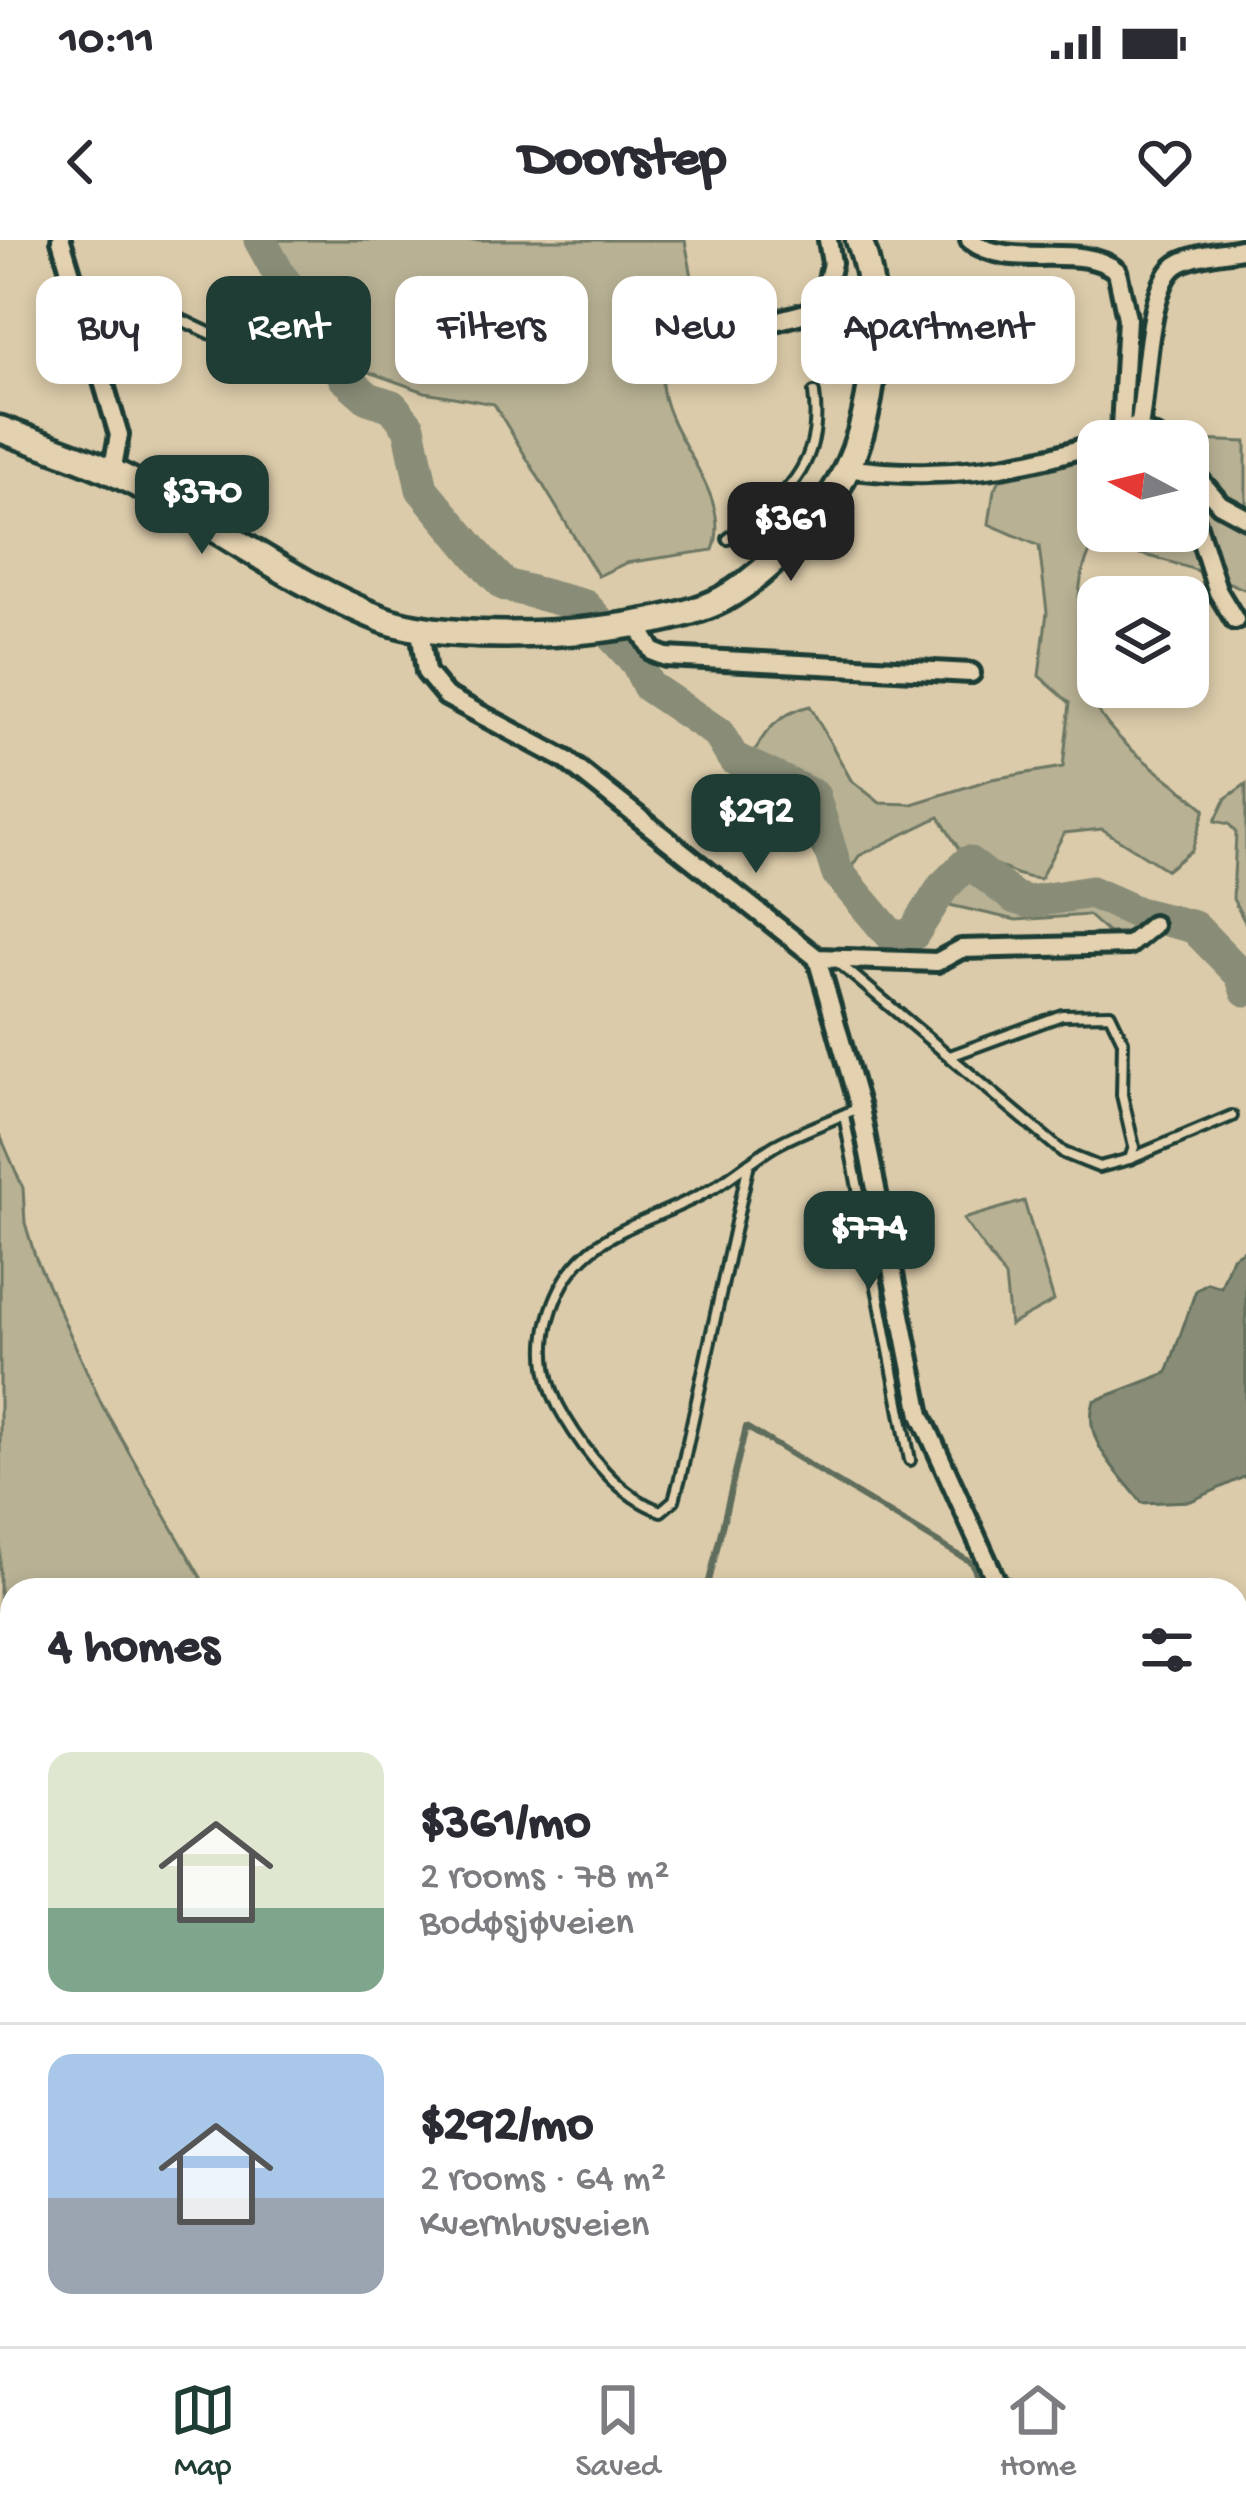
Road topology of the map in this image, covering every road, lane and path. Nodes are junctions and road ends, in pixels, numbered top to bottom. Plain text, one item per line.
1 (62, 240) edge
2 (828, 240) edge
3 (859, 240) edge
4 (970, 240) edge
5 (1246, 248) edge
6 (73, 276) edge
7 (777, 321) edge
8 (104, 384) edge
9 (814, 393) dead end
10 (1130, 420) edge
11 (1131, 420) edge
12 (0, 429) edge
13 (1077, 447) edge
14 (846, 468) junction
15 (112, 472) junction
16 (1209, 491) edge
17 (1246, 518) edge
18 (728, 539) dead end
19 (1205, 552) edge
20 (1234, 620) dead end
21 (637, 625) junction
22 (420, 630) junction
23 (971, 673) dead end
24 (1153, 925) dead end
25 (826, 959) junction
26 (950, 1056) junction
27 (852, 1111) junction
28 (1232, 1116) dead end
29 (1130, 1159) junction
30 (749, 1163) junction
31 (910, 1460) dead end
32 (988, 1578) edge

1 - 6 street
2 - 7 street
3 - 14 street
4 - 10 street
5 - 11 street
8 - 15 street
9 - 18 lane
12 - 15 street
13 - 14 street
14 - 21 street
15 - 22 street
16 - 17 street
19 - 20 street
21 - 22 street
21 - 23 street
22 - 25 street
24 - 25 street
25 - 26 lane
25 - 27 street
26 - 29 lane
26 - 29 lane
27 - 30 lane
27 - 31 lane
27 - 32 street
28 - 29 lane
30 - 30 lane

